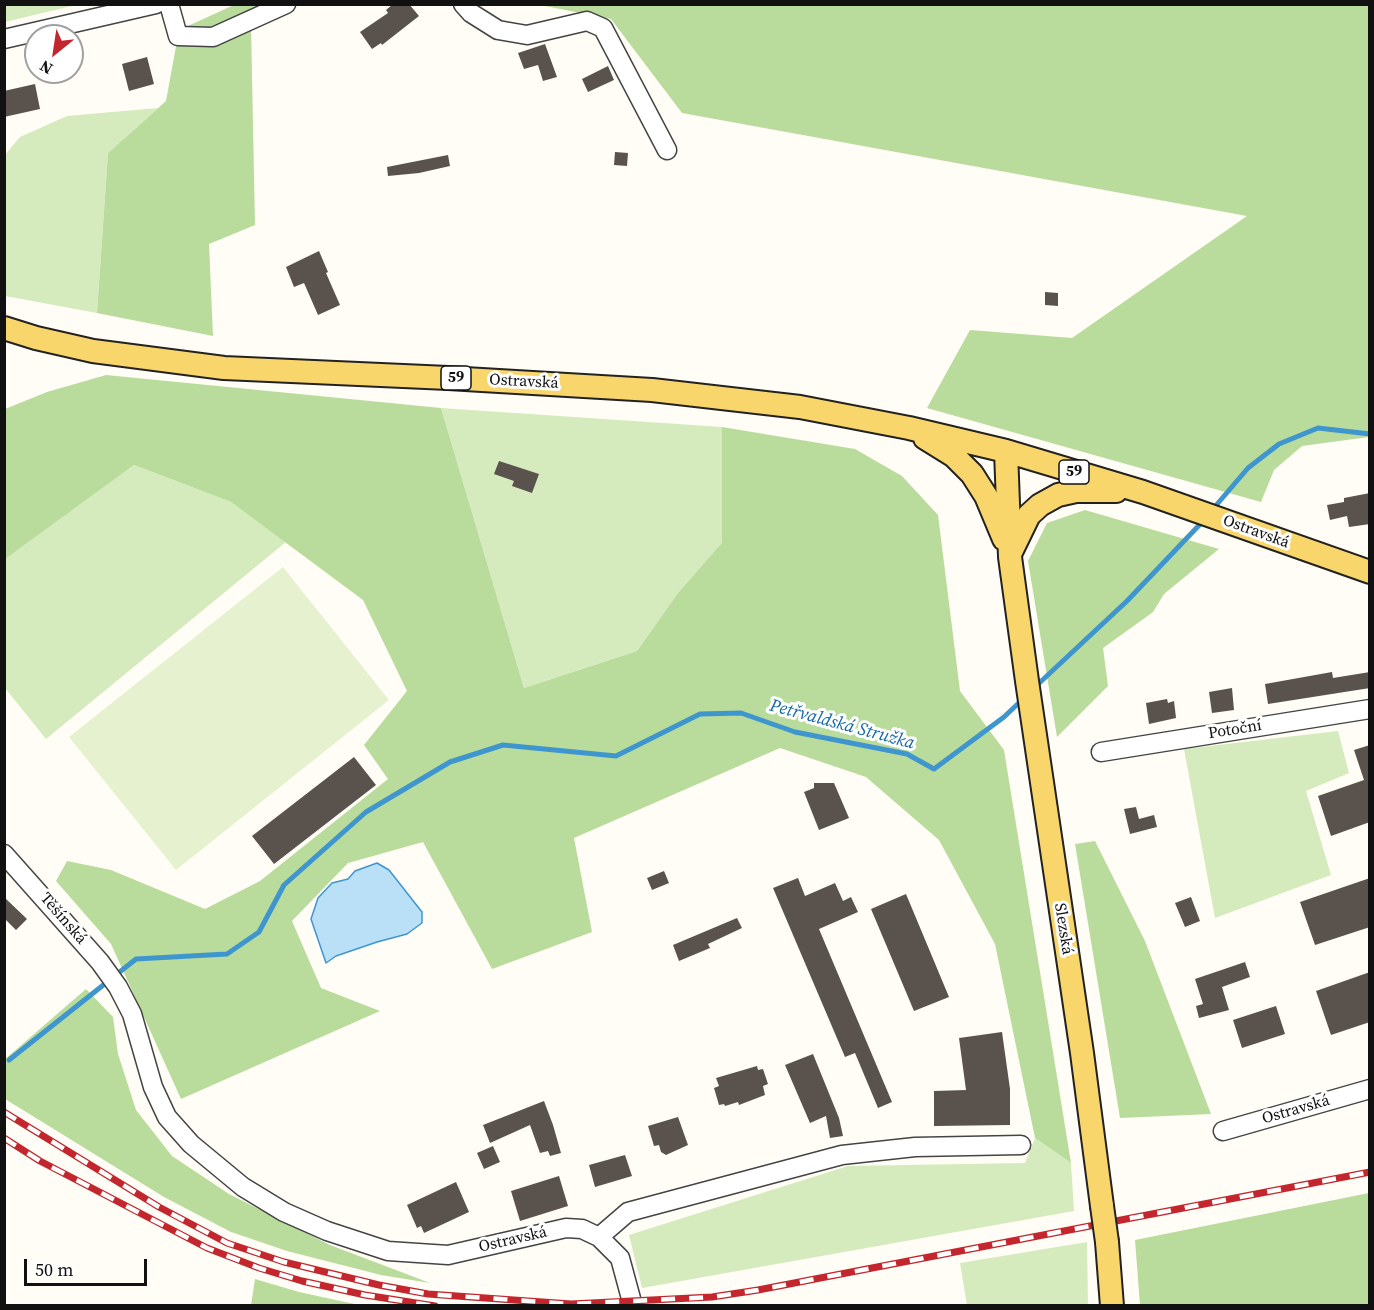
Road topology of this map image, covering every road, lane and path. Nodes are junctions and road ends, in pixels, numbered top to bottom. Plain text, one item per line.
1 (156, 4) edge
2 (169, 4) edge
3 (286, 4) edge
4 (464, 4) edge
5 (4, 39) edge
6 (667, 150) dead end
7 (4, 328) edge
8 (909, 428) junction
9 (1006, 451) junction
10 (1143, 492) junction
11 (1010, 553) junction
12 (1370, 572) edge
13 (1370, 708) edge
14 (1101, 752) dead end
15 (4, 854) edge
16 (118, 987) joint
17 (1370, 1089) edge
18 (1223, 1131) dead end
19 (1021, 1145) dead end
20 (599, 1237) junction
21 (633, 1305) edge
22 (1112, 1305) edge

1 - 5 street
2 - 3 street
4 - 6 street
7 - 8 main road, Ostravská / 59
8 - 9 main road, Ostravská / 59
8 - 11 main road
9 - 10 main road, 59
9 - 11 main road, Slezská
10 - 11 main road
10 - 12 main road, Ostravská / 59
11 - 22 main road, Slezská, bridge
13 - 14 street, Potoční
15 - 16 street, Těšínská
16 - 20 street, Ostravská
17 - 18 street, Ostravská
19 - 20 street
20 - 21 street

